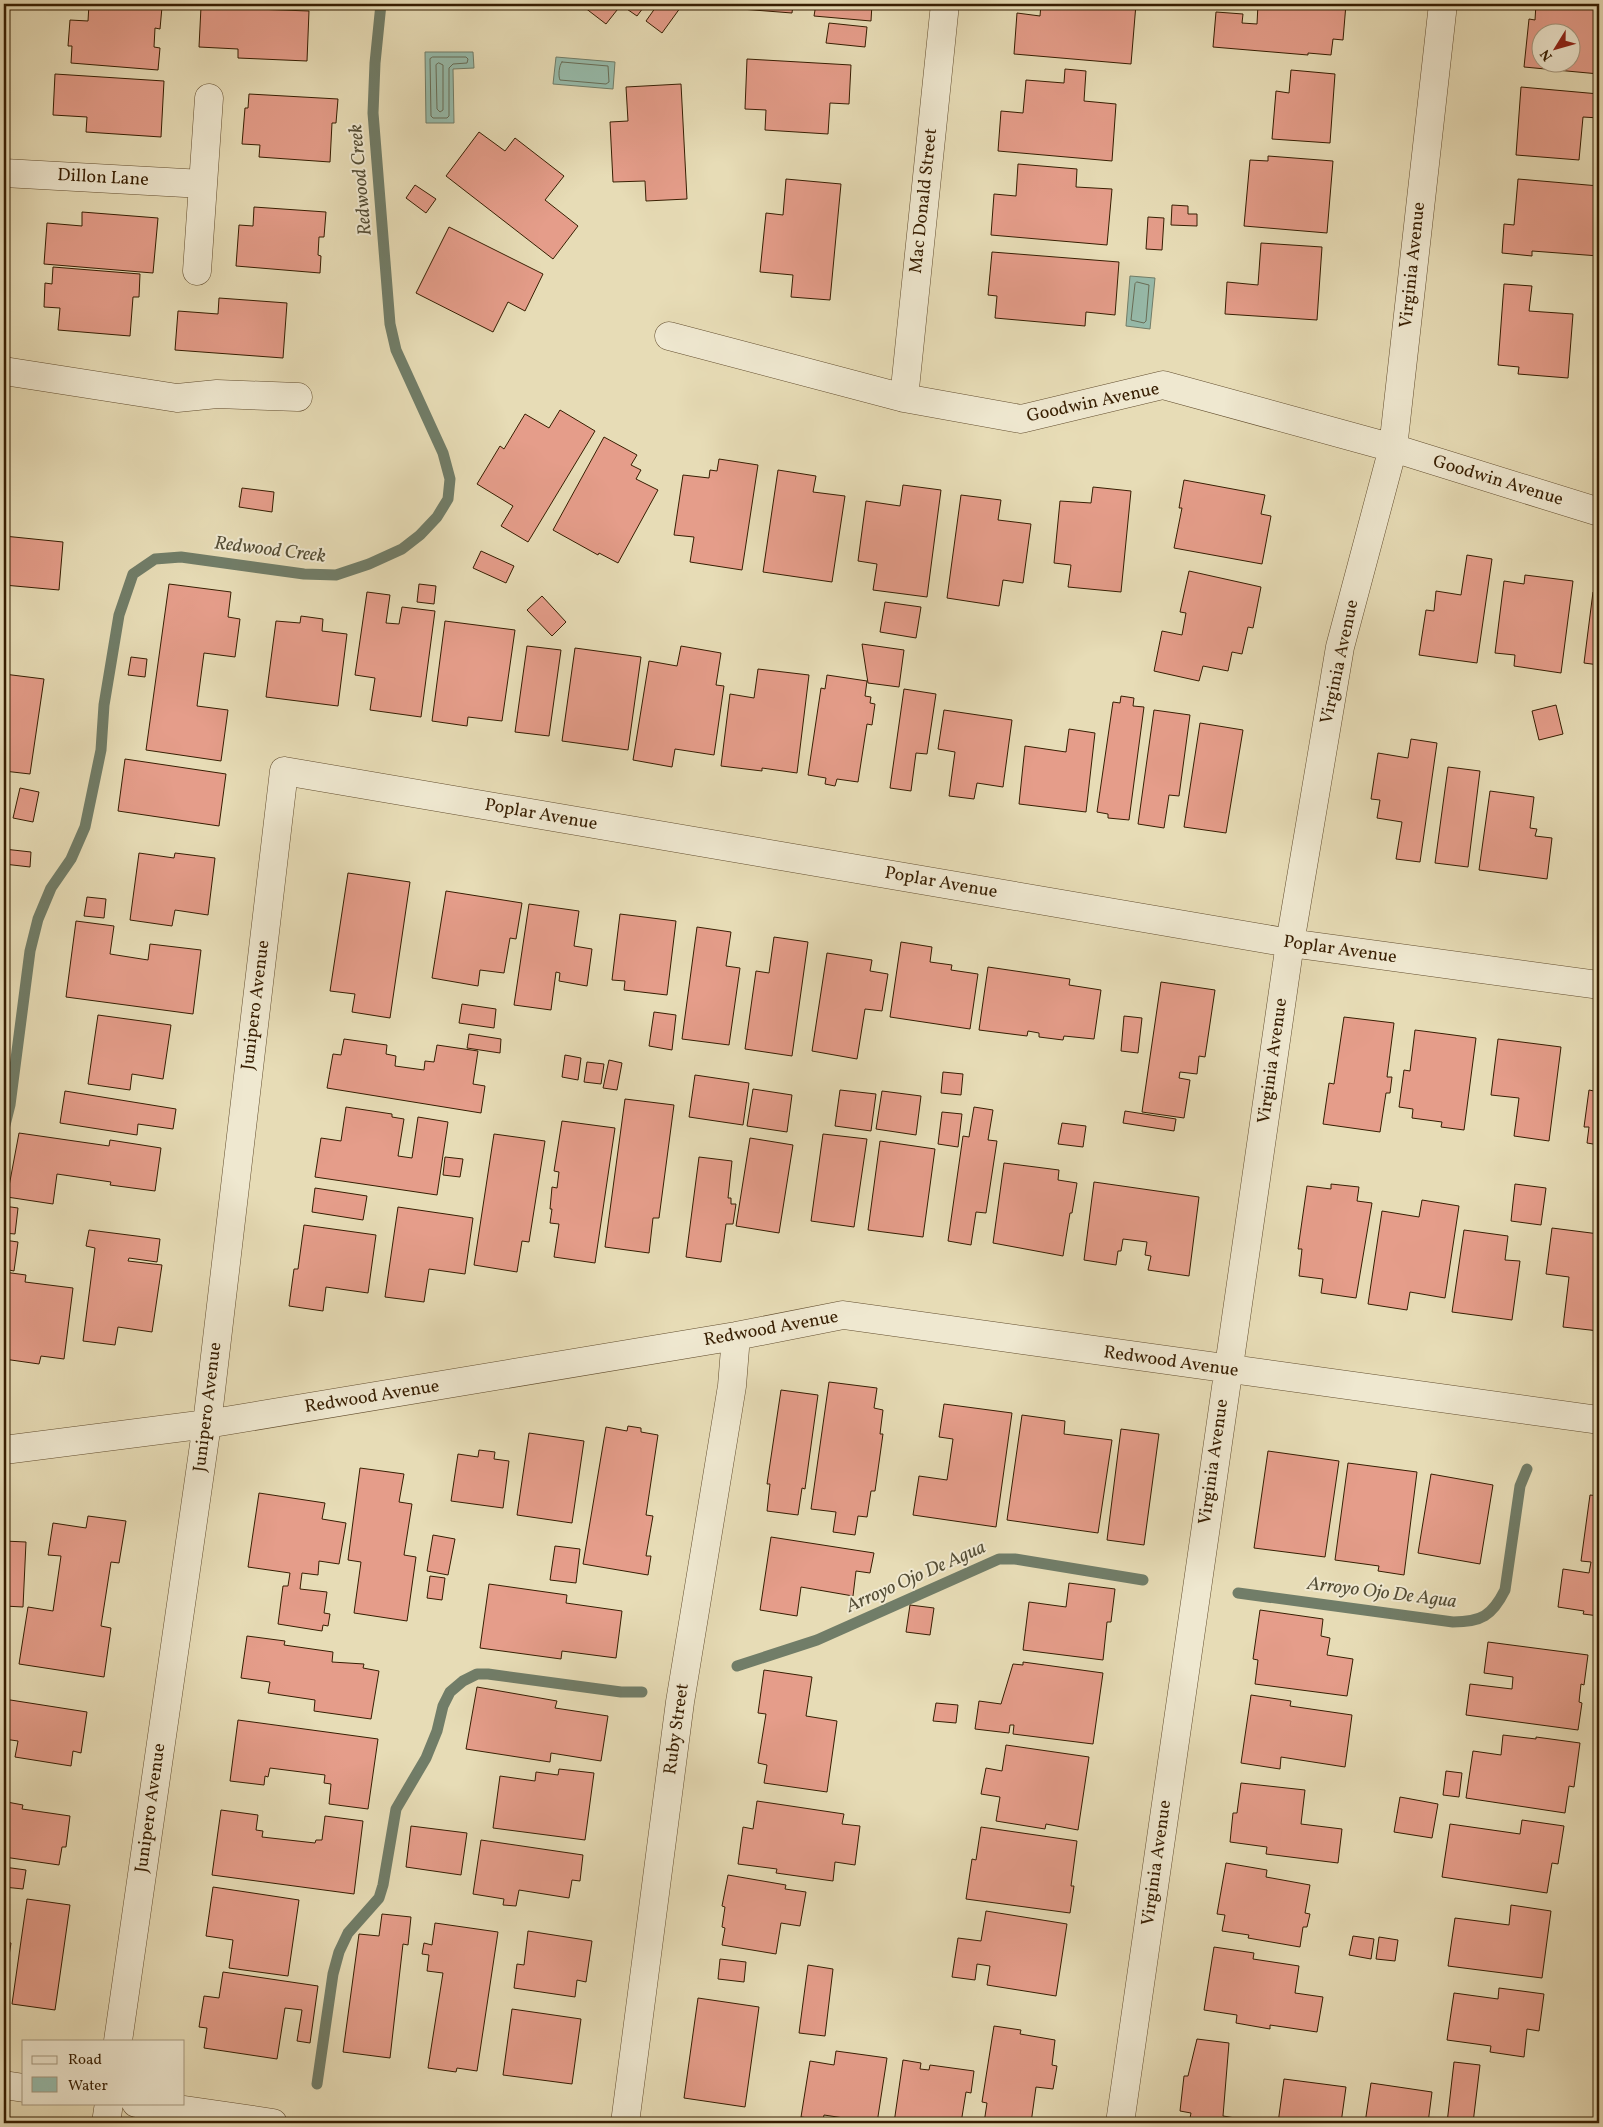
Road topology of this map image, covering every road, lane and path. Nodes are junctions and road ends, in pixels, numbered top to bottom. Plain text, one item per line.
1 (945, 4) edge
2 (1442, 4) edge
3 (209, 98) dead end
4 (4, 173) edge
5 (203, 184) junction
6 (197, 271) dead end
7 (669, 336) dead end
8 (4, 371) edge
9 (298, 397) dead end
10 (904, 398) junction
11 (1393, 448) junction
12 (1599, 512) edge
13 (284, 771) joint
14 (1290, 943) junction
15 (1599, 985) edge
16 (736, 1336) junction
17 (1228, 1370) junction
18 (1599, 1420) edge
19 (206, 1424) junction
20 (4, 1450) edge
21 (118, 2040) edge
22 (4, 2085) edge
23 (22, 2088) edge
24 (108, 2104) edge
25 (143, 2104) edge
26 (106, 2123) edge
27 (273, 2123) edge
28 (625, 2123) edge
29 (1120, 2123) edge

1 - 10 street, Mac Donald Street
2 - 11 street, Virginia Avenue
3 - 5 street
4 - 5 street, Dillon Lane
5 - 6 street
7 - 10 street, Goodwin Avenue
8 - 9 street
10 - 11 street, Goodwin Avenue
11 - 12 street, Goodwin Avenue
11 - 14 street, Virginia Avenue
13 - 14 street, Poplar Avenue
13 - 19 street, Junipero Avenue
14 - 15 street, Poplar Avenue
14 - 17 street, Virginia Avenue
16 - 17 street, Redwood Avenue
16 - 19 street, Redwood Avenue
16 - 28 street, Ruby Street
17 - 18 street, Redwood Avenue
17 - 29 street, Virginia Avenue
19 - 20 street, Redwood Avenue
19 - 21 street, Junipero Avenue
22 - 23 street
24 - 26 street
25 - 27 street

